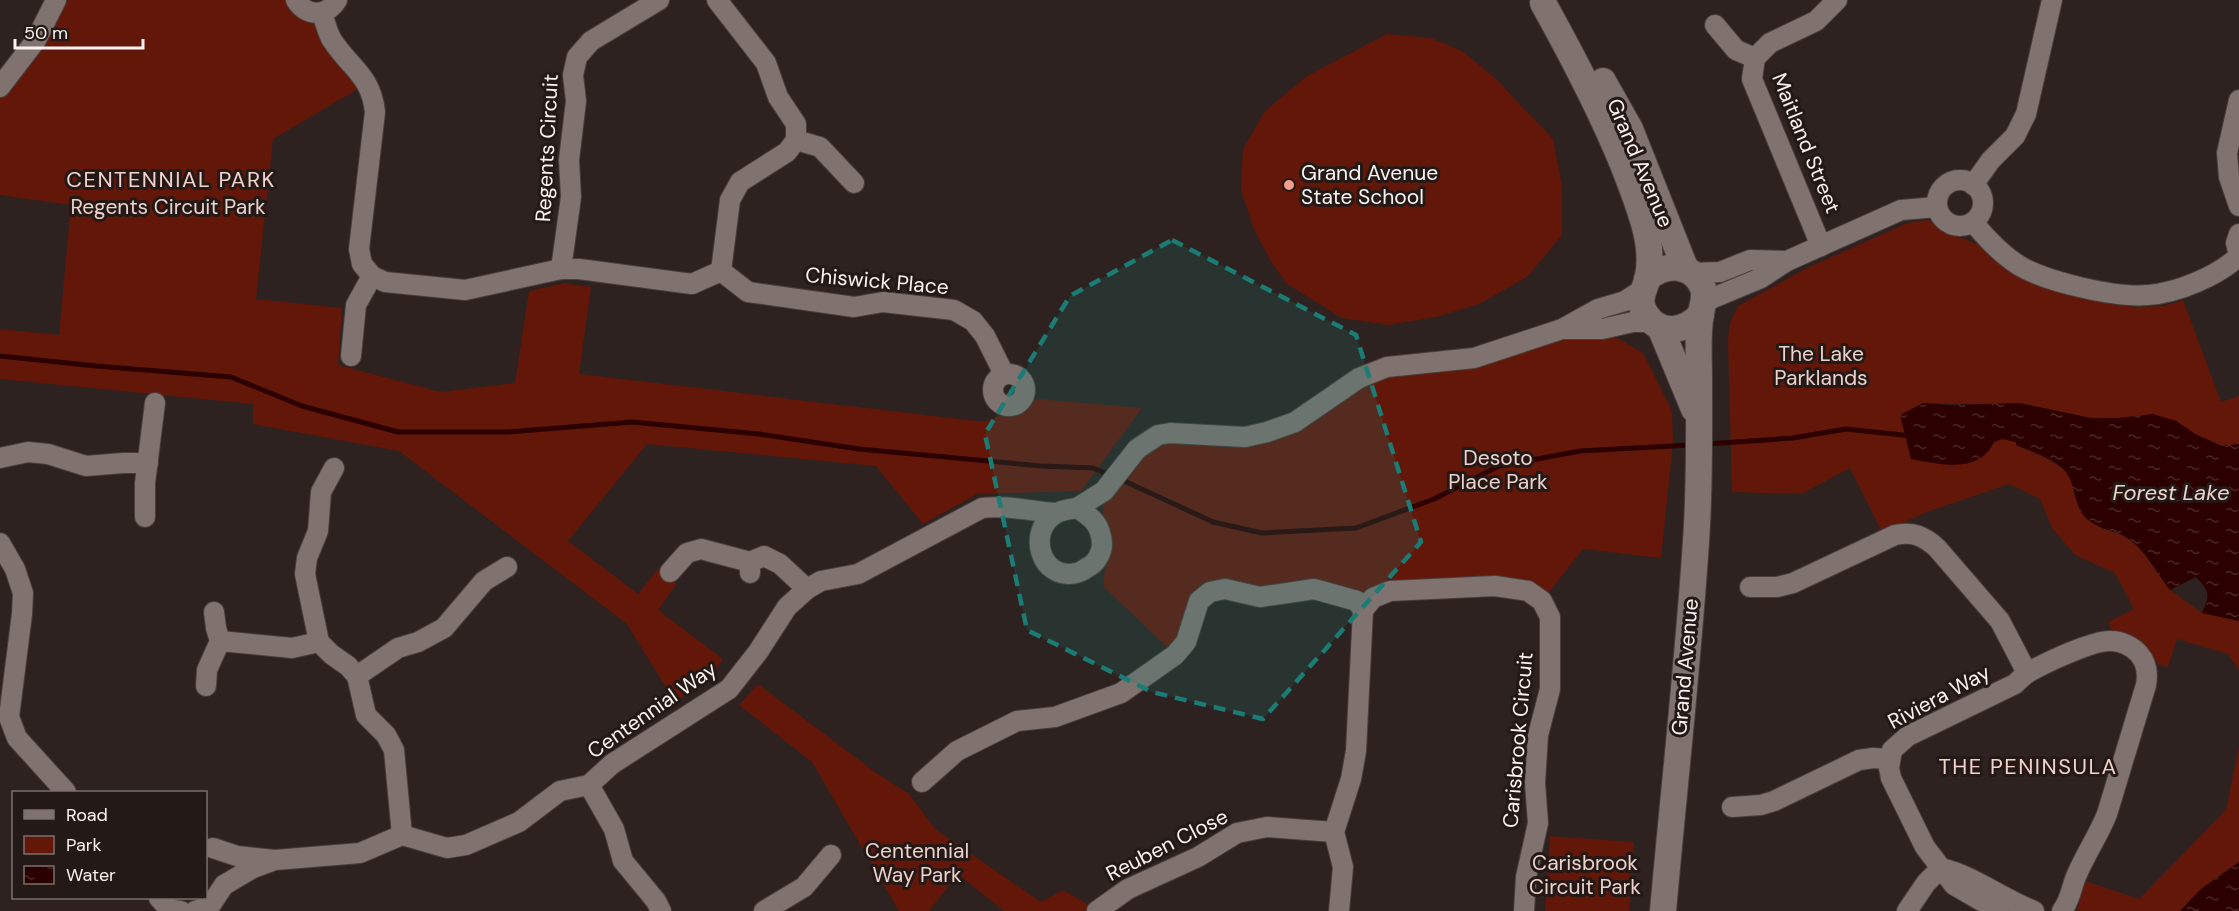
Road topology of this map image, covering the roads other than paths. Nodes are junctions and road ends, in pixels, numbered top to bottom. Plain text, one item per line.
1 (56, 0) edge
2 (296, 0) edge
3 (658, 0) edge
4 (717, 0) edge
5 (1838, 0) edge
6 (2052, 0) edge
7 (1542, 2) edge
8 (330, 6) edge
9 (1715, 25) dead end
10 (1755, 58) junction
11 (0, 87) edge
12 (2239, 100) edge
13 (796, 140) junction
14 (854, 183) dead end
15 (1973, 185) junction
16 (2239, 206) edge
17 (1937, 207) junction
18 (1974, 222) junction
19 (2239, 234) edge
20 (1821, 246) junction
21 (2239, 256) edge
22 (1787, 261) junction
23 (561, 269) junction
24 (721, 271) junction
25 (1689, 271) junction
26 (372, 276) junction
27 (1645, 285) junction
28 (1702, 308) junction
29 (1656, 325) junction
30 (1562, 329) junction
31 (351, 356) dead end
32 (1004, 374) dead end
33 (155, 403) dead end
34 (1699, 424) junction
35 (0, 458) edge
36 (148, 463) junction
37 (334, 468) dead end
38 (1107, 487) junction
39 (1077, 508) junction
40 (1015, 510) junction
41 (1056, 513) junction
42 (145, 517) dead end
43 (1101, 531) junction
44 (0, 543) edge
45 (1038, 546) junction
46 (507, 567) dead end
47 (670, 572) dead end
48 (1750, 587) dead end
49 (807, 589) junction
50 (1363, 610) junction
51 (214, 612) dead end
52 (220, 641) junction
53 (319, 642) junction
54 (8, 665) edge
55 (2027, 673) junction
56 (357, 676) junction
57 (206, 686) dead end
58 (1890, 759) junction
59 (922, 782) dead end
60 (589, 785) junction
61 (65, 791) edge
62 (1732, 807) dead end
63 (1334, 832) junction
64 (402, 835) junction
65 (209, 845) edge
66 (831, 855) dead end
67 (275, 860) junction
68 (1941, 868) junction
69 (224, 885) junction
70 (206, 909) edge
71 (1097, 910) edge
72 (661, 911) edge
73 (764, 911) edge
74 (1339, 911) edge
75 (1524, 911) edge
76 (1663, 911) edge
77 (1906, 911) edge
78 (1999, 911) edge
79 (2034, 911) edge
80 (2039, 911) edge
81 (2051, 911) edge
82 (2062, 911) edge

1 - 11 street
2 - 8 street
3 - 23 street, Regents Circuit
4 - 13 street
5 - 10 street, Maitland Street
6 - 15 street
7 - 25 street, Grand Avenue
7 - 27 street, Grand Avenue
8 - 26 street
9 - 10 street, Maitland Street
10 - 20 street, Maitland Street
12 - 16 street
13 - 14 street
13 - 24 street
15 - 17 street
15 - 18 street
17 - 18 street
17 - 20 street
18 - 21 street
19 - 21 street
20 - 22 street
22 - 25 street
22 - 28 street
23 - 24 street
23 - 26 street
24 - 32 street, Chiswick Place
25 - 27 street
25 - 28 street, Grand Avenue
26 - 31 street
27 - 29 street, Grand Avenue
27 - 30 street, Centennial Way
28 - 29 street
28 - 34 street, Grand Avenue
29 - 30 street, Centennial Way
29 - 34 street, Grand Avenue
30 - 38 street, Centennial Way
33 - 36 street
34 - 76 street, Grand Avenue
35 - 36 street
36 - 42 street
37 - 53 street
38 - 39 street, Centennial Way
38 - 43 street
39 - 41 street, Centennial Way
39 - 43 street
40 - 41 street, Centennial Way
40 - 45 street
40 - 49 street, Centennial Way
41 - 45 street
43 - 45 street
44 - 54 street
46 - 56 street
47 - 49 street
48 - 55 street
49 - 60 street, Centennial Way
50 - 59 street
50 - 63 street
50 - 75 street, Carisbrook Circuit
51 - 52 street
52 - 53 street
52 - 57 street
53 - 56 street
54 - 61 street
55 - 58 street, Riviera Way
55 - 82 street, Riviera Way
56 - 64 street
58 - 62 street
58 - 68 street, Riviera Way
60 - 64 street, Centennial Way
60 - 72 street
63 - 71 street, Reuben Close
63 - 74 street
64 - 67 street
65 - 67 street
65 - 69 street
66 - 73 street
67 - 69 street
68 - 77 street
68 - 78 street, Riviera Way
68 - 79 street
69 - 70 street
80 - 81 street

